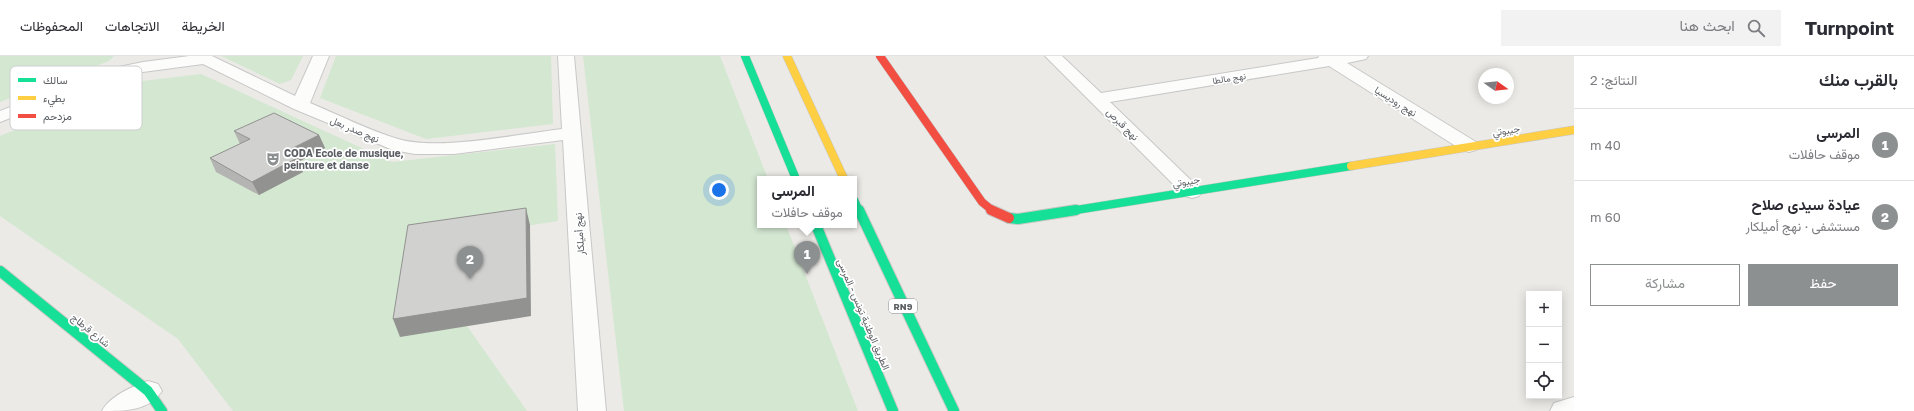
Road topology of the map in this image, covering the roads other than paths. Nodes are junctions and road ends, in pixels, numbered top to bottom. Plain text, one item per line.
1 (134, 56) edge
2 (321, 56) edge
3 (566, 56) edge
4 (745, 56) edge
5 (787, 56) edge
6 (880, 56) edge
7 (1053, 56) edge
8 (1360, 56) edge
9 (201, 57) edge
10 (1328, 58) edge
11 (121, 66) edge
12 (142, 67) edge
13 (1098, 99) junction
14 (300, 105) junction
15 (10, 113) edge
16 (0, 117) edge
17 (1572, 132) edge
18 (571, 133) junction
19 (1469, 146) junction
20 (795, 176) edge
21 (843, 176) edge
22 (1192, 192) junction
23 (857, 206) edge
24 (817, 228) edge
25 (0, 271) edge
26 (155, 401) edge
27 (1574, 408) edge
28 (116, 411) edge
29 (592, 411) edge
30 (893, 411) edge
31 (954, 411) edge
32 (1564, 411) edge

1 - 11 street
2 - 14 street
3 - 18 street, نهج أميلكار
4 - 20 main road
5 - 21 main road
6 - 22 main road, جيبوتي
7 - 13 street, نهج قبرص
8 - 10 street, نهج مالطا
9 - 12 street
9 - 14 street, نهج صدر بعل
10 - 13 street, نهج مالطا
10 - 19 street, نهج روديسيا
13 - 22 street, نهج قبرص
14 - 18 street, نهج صدر بعل
15 - 16 street
17 - 19 main road, جيبوتي
18 - 29 street, نهج أميلكار
19 - 22 main road, جيبوتي
23 - 31 main road, RN9
24 - 30 main road, الطريق الوطنية تونس - المرسى
25 - 26 main road, شارع قرطاج
26 - 28 street
27 - 32 street

